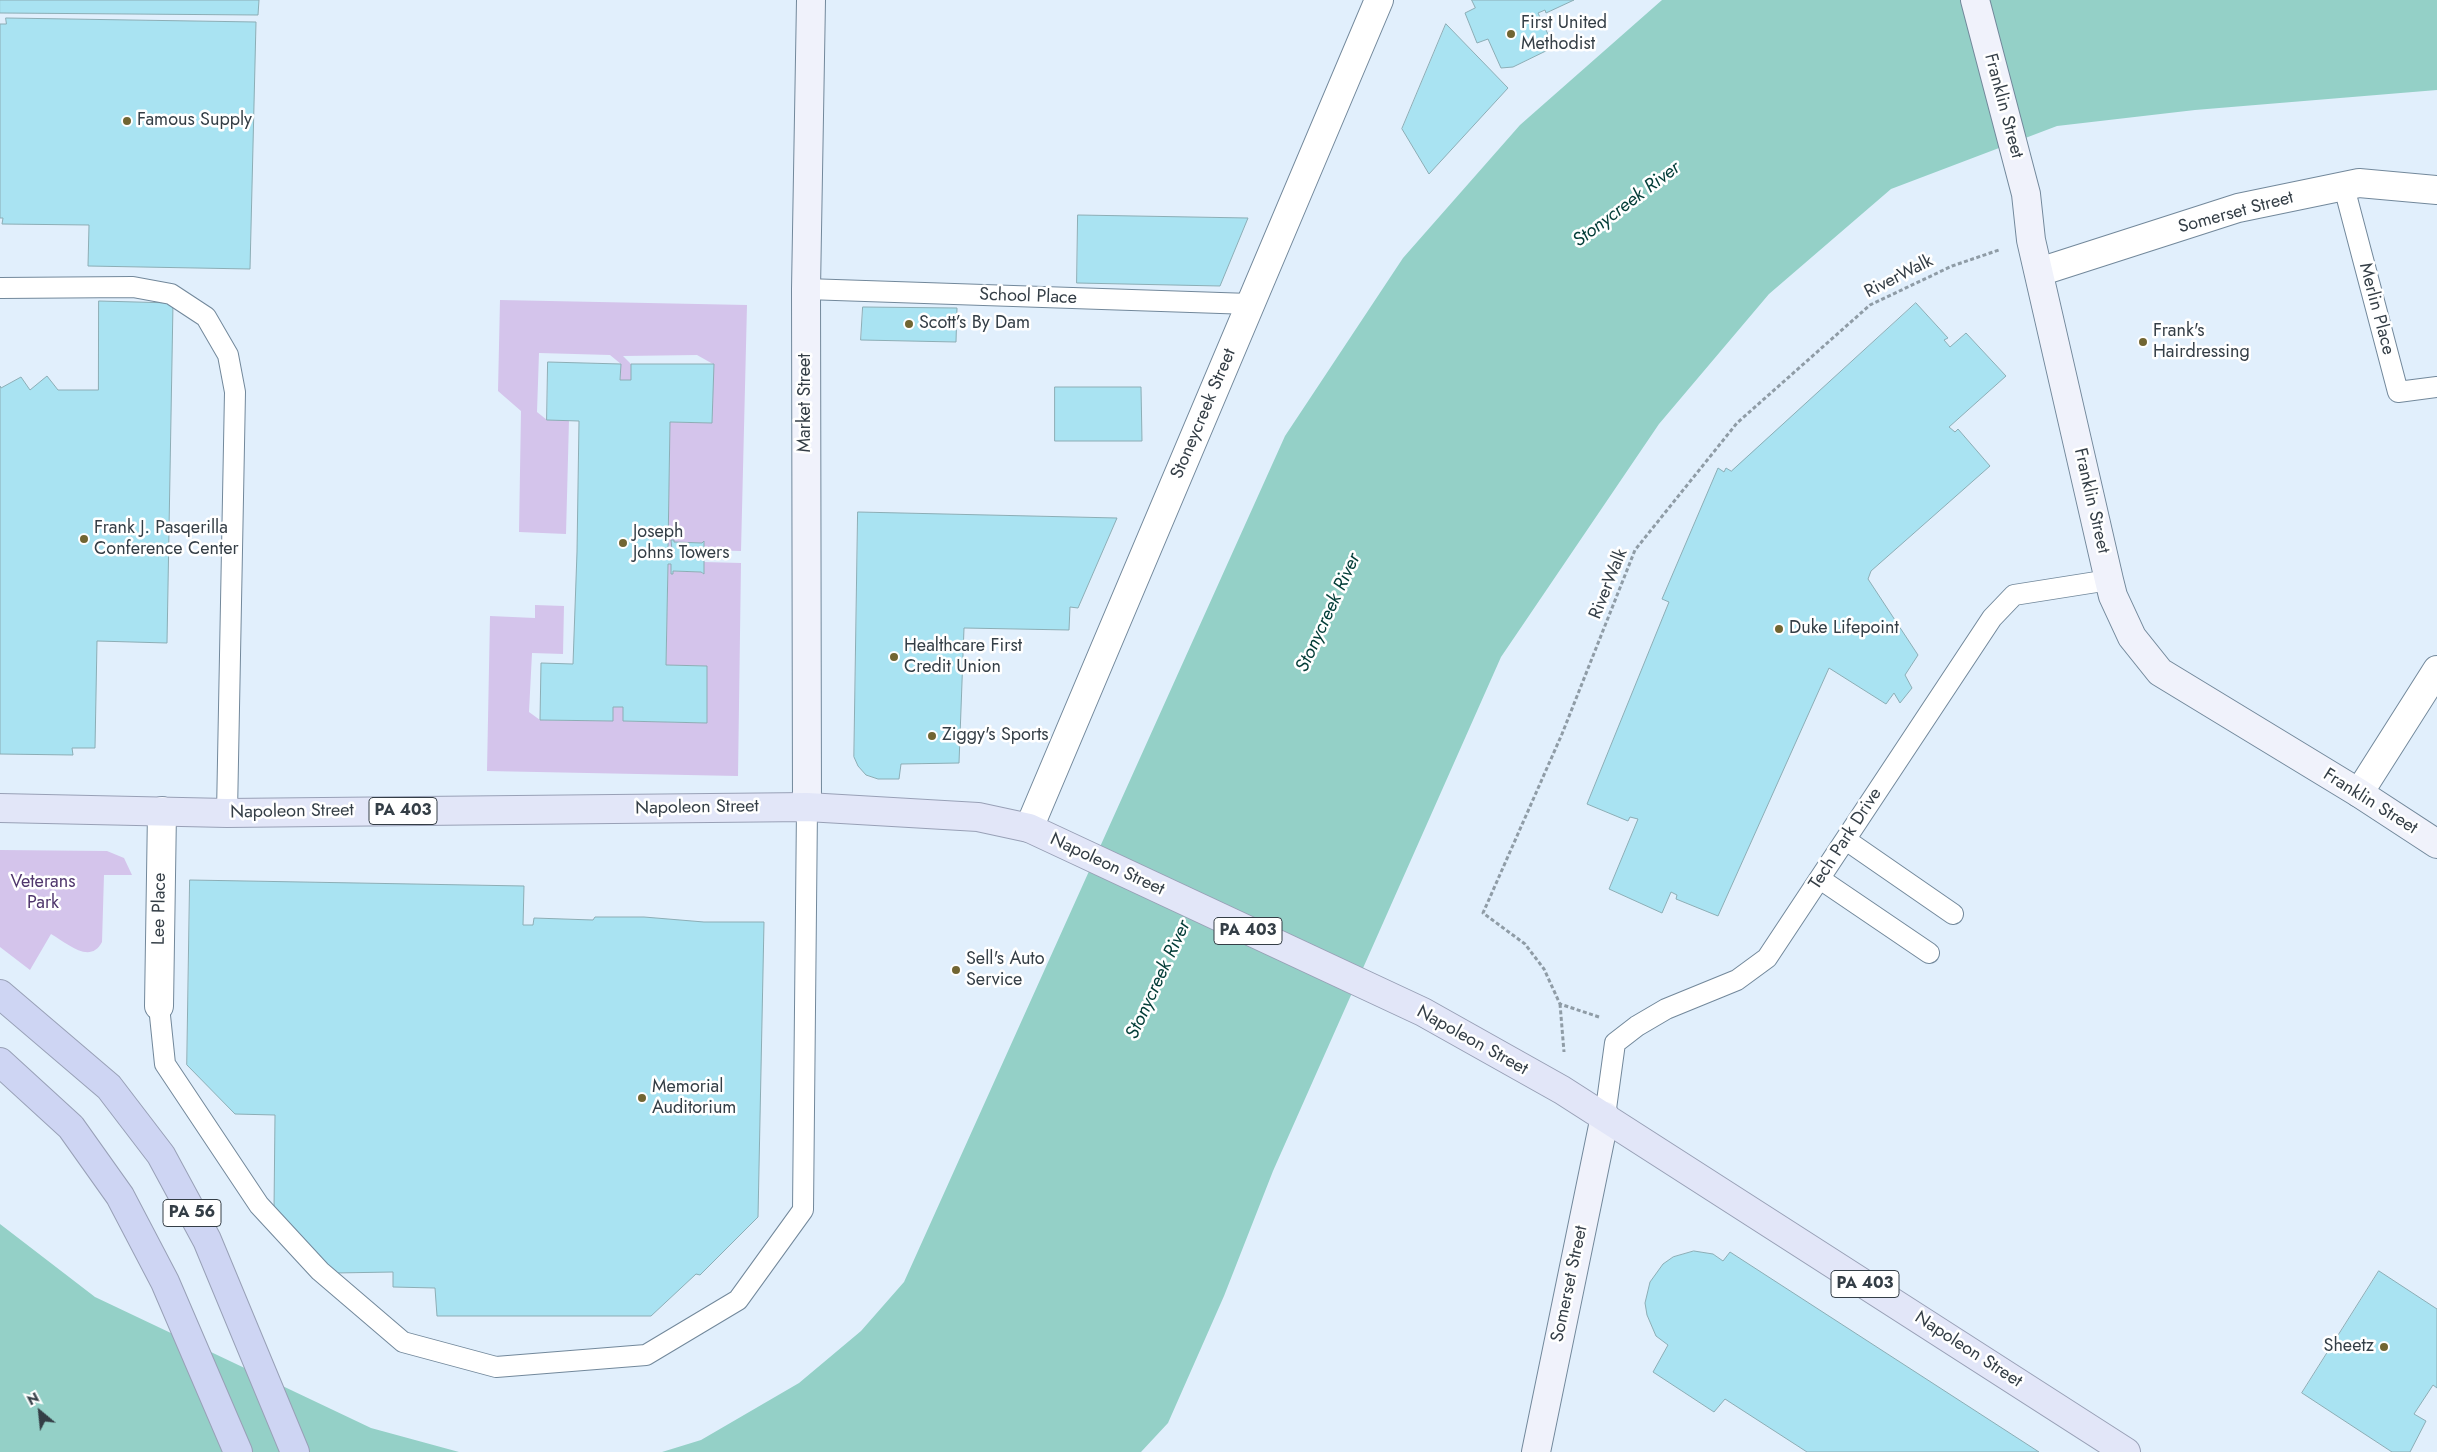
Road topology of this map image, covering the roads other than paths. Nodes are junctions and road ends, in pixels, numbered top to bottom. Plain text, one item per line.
1 (811, 0) edge
2 (1379, 0) edge
3 (1975, 0) edge
4 (2344, 187) junction
5 (2437, 190) edge
6 (2040, 272) junction
7 (0, 288) edge
8 (806, 289) junction
9 (1250, 304) junction
10 (2437, 387) edge
11 (2109, 580) junction
12 (2437, 670) edge
13 (2359, 793) junction
14 (807, 807) junction
15 (0, 808) edge
16 (162, 811) junction
17 (227, 813) junction
18 (1029, 828) junction
19 (1846, 840) junction
20 (2437, 844) edge
21 (1820, 879) junction
22 (1953, 914) dead end
23 (1929, 953) dead end
24 (0, 994) edge
25 (159, 1006) joint
26 (2, 1064) edge
27 (1605, 1116) junction
28 (238, 1452) edge
29 (295, 1452) edge
30 (1536, 1452) edge
31 (2126, 1452) edge

1 - 8 street, Market Street
2 - 9 street, Stoneycreek Street
3 - 6 street, Franklin Street
4 - 5 street, Somerset Street
4 - 6 street, Somerset Street
4 - 10 lane, Merlin Place
6 - 11 street, Franklin Street
7 - 17 lane
8 - 9 lane, School Place
8 - 14 street, Market Street
9 - 18 street, Stoneycreek Street
11 - 13 street, Franklin Street
11 - 19 lane, Tech Park Drive
12 - 13 street
13 - 20 street, Franklin Street
14 - 17 main road, Napoleon Street / PA 403
14 - 18 main road, Napoleon Street / PA 403
14 - 25 lane
15 - 16 main road, Napoleon Street / PA 403
16 - 17 main road, Napoleon Street / PA 403
16 - 25 street, Lee Place
18 - 27 main road, Napoleon Street / PA 403
19 - 21 lane, Tech Park Drive
19 - 22 lane
21 - 23 lane
21 - 27 lane, Tech Park Drive
24 - 29 highway, PA 56
26 - 28 highway, PA 56
27 - 30 street, Somerset Street
27 - 31 main road, Napoleon Street / PA 403

